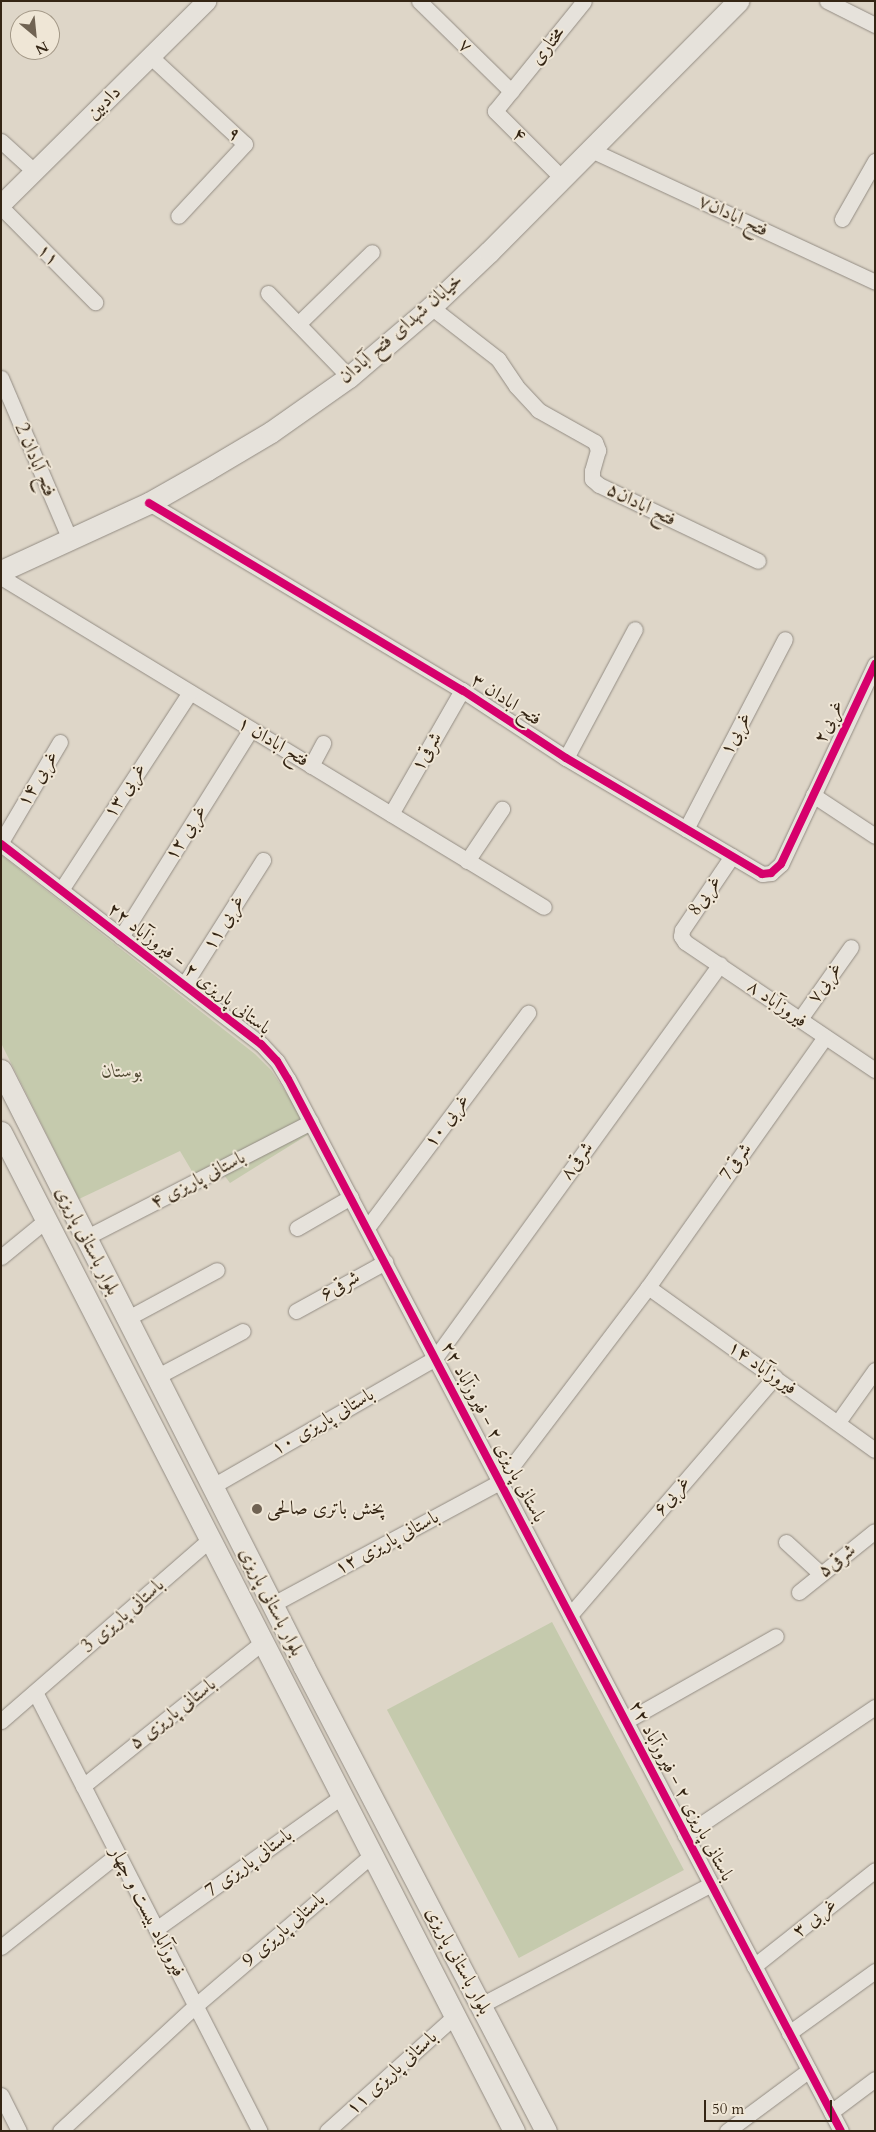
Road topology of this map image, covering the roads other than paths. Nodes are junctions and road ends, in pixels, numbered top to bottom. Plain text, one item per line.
1 (206, 1) edge
2 (419, 1) edge
3 (584, 1) edge
4 (738, 1) edge
5 (827, 1) edge
6 (875, 25) edge
7 (151, 57) junction
8 (511, 91) junction
9 (1, 141) edge
10 (591, 150) junction
11 (875, 161) edge
12 (34, 171) junction
13 (562, 178) junction
14 (1, 204) edge
15 (1, 208) edge
16 (178, 216) dead end
17 (842, 219) dead end
18 (372, 252) dead end
19 (875, 282) edge
20 (268, 293) dead end
21 (95, 302) dead end
22 (431, 307) junction
23 (298, 324) junction
24 (349, 377) junction
25 (2, 387) edge
26 (149, 503) junction
27 (70, 540) junction
28 (758, 561) dead end
29 (1, 571) edge
30 (1, 577) edge
31 (635, 629) dead end
32 (785, 639) dead end
33 (875, 664) edge
34 (462, 690) junction
35 (190, 692) junction
36 (251, 729) junction
37 (60, 742) dead end
38 (323, 744) dead end
39 (566, 758) junction
40 (311, 766) junction
41 (813, 795) junction
42 (502, 809) dead end
43 (392, 814) junction
44 (686, 829) junction
45 (875, 836) edge
46 (1, 843) edge
47 (732, 856) junction
48 (263, 860) dead end
49 (467, 861) junction
50 (61, 890) junction
51 (544, 907) dead end
52 (121, 936) junction
53 (681, 936) joint
54 (851, 947) dead end
55 (720, 964) junction
56 (184, 985) junction
57 (528, 1013) dead end
58 (800, 1019) junction
59 (825, 1038) junction
60 (1, 1070) edge
61 (875, 1070) edge
62 (311, 1122) junction
63 (1, 1132) edge
64 (351, 1197) junction
65 (46, 1220) junction
66 (297, 1228) dead end
67 (367, 1228) junction
68 (86, 1238) junction
69 (1, 1257) edge
70 (384, 1262) junction
71 (217, 1270) dead end
72 (648, 1286) junction
73 (296, 1311) dead end
74 (126, 1319) junction
75 (243, 1331) dead end
76 (435, 1358) junction
77 (875, 1370) edge
78 (156, 1377) junction
79 (774, 1377) junction
80 (838, 1422) junction
81 (875, 1450) edge
82 (500, 1482) junction
83 (212, 1487) junction
84 (875, 1531) edge
85 (210, 1539) junction
86 (786, 1542) dead end
87 (821, 1574) junction
88 (799, 1592) dead end
89 (273, 1604) junction
90 (570, 1615) junction
91 (776, 1636) dead end
92 (263, 1642) junction
93 (35, 1692) junction
94 (875, 1707) edge
95 (1, 1721) edge
96 (626, 1722) junction
97 (83, 1786) junction
98 (341, 1797) junction
99 (685, 1835) junction
100 (118, 1854) junction
101 (372, 1855) junction
102 (875, 1870) edge
103 (711, 1884) junction
104 (156, 1929) junction
105 (1, 1947) edge
106 (754, 1966) junction
107 (875, 1971) edge
108 (481, 2005) junction
109 (195, 2006) junction
110 (456, 2015) junction
111 (789, 2033) junction
112 (809, 2070) junction
113 (875, 2079) edge
114 (1, 2095) edge
115 (830, 2112) junction
116 (19, 2131) edge
117 (60, 2131) edge
118 (260, 2131) edge
119 (328, 2131) edge
120 (514, 2131) edge
121 (546, 2131) edge
122 (727, 2131) edge
123 (841, 2131) edge

1 - 7 street, دادبین
2 - 8 street, ۷
3 - 8 street, مختاری
4 - 10 main road, خیابان شهدای فتح آبادان
5 - 6 street
7 - 12 street, دادبین
7 - 16 street, ۹
8 - 13 street, ۴
9 - 12 street
10 - 13 main road, خیابان شهدای فتح آبادان
10 - 19 street, فتح ابادان۷
11 - 17 street
12 - 14 street, دادبین
13 - 22 main road, خیابان شهدای فتح آبادان
15 - 21 street, ۱۱
18 - 23 street
20 - 23 street
22 - 24 main road, خیابان شهدای فتح آبادان
22 - 28 street, فتح ابادان۵
23 - 24 street
24 - 26 main road, خیابان شهدای فتح آبادان
25 - 27 street, فتح آبادان 2
26 - 27 main road, خیابان شهدای فتح آبادان
26 - 34 street, فتح ابادان ۳
27 - 29 main road, خیابان شهدای فتح آبادان
30 - 35 street, فتح ابادان ۱
31 - 39 street
32 - 44 street, غربی۱
33 - 41 street, غربی۲
34 - 39 street, فتح ابادان ۳
34 - 43 street, شرقی۱
35 - 36 street, فتح ابادان ۱
35 - 50 street, غربی ۱۳
36 - 40 street, فتح ابادان ۱
36 - 52 street, غربی ۱۲
37 - 46 street, غربی ۱۴
38 - 40 street
39 - 44 street, فتح ابادان ۳
40 - 43 street, فتح ابادان ۱
41 - 45 street
41 - 47 street, فتح ابادان ۳
42 - 49 street
43 - 49 street, فتح ابادان ۱
44 - 47 street, فتح ابادان ۳
46 - 50 street, باستانی پاریزی ۲ - فیروزآباد ۲۲
47 - 53 street, غربی8
48 - 56 street, غربی ۱۱
49 - 51 street, فتح ابادان ۱
50 - 52 street, باستانی پاریزی ۲ - فیروزآباد ۲۲
52 - 56 street, باستانی پاریزی ۲ - فیروزآباد ۲۲
53 - 55 street, فیروزآباد ۸
54 - 58 street, غربی۷
55 - 58 street, فیروزآباد ۸
55 - 76 street, شرقی۸
56 - 62 street, باستانی پاریزی ۲ - فیروزآباد ۲۲
57 - 67 street, غربی ۱۰
58 - 59 street, فیروزآباد ۸
59 - 61 street, فیروزآباد ۸
59 - 72 street, شرقی7
60 - 68 main road, بلوار باستانی پاریزی
62 - 64 street, باستانی پاریزی ۲ - فیروزآباد ۲۲
62 - 68 street, باستانی پاریزی ۴
63 - 65 main road, بلوار باستانی پاریزی
64 - 66 street
64 - 67 street, باستانی پاریزی ۲ - فیروزآباد ۲۲
65 - 69 street
65 - 85 main road, بلوار باستانی پاریزی
67 - 70 street, باستانی پاریزی ۲ - فیروزآباد ۲۲
68 - 74 main road, بلوار باستانی پاریزی
70 - 73 street, شرقی۶
70 - 76 street, باستانی پاریزی ۲ - فیروزآباد ۲۲
71 - 74 street
72 - 79 street, فیروزآباد ۱۴
72 - 82 street, شرقی7
74 - 78 main road, بلوار باستانی پاریزی
75 - 78 street
76 - 82 street, باستانی پاریزی ۲ - فیروزآباد ۲۲
76 - 83 street, باستانی پاریزی ۱۰
77 - 80 street
78 - 83 main road, بلوار باستانی پاریزی
79 - 80 street, فیروزآباد ۱۴
79 - 90 street, غربی۶
80 - 81 street, فیروزآباد ۱۴
82 - 89 street, باستانی پاریزی ۱۲
82 - 90 street, باستانی پاریزی ۲ - فیروزآباد ۲۲
83 - 89 main road, بلوار باستانی پاریزی
84 - 87 street, شرقی۵
85 - 92 main road, بلوار باستانی پاریزی
85 - 93 street, باستانی پاریزی 3
86 - 87 street
87 - 88 street, شرقی۵
89 - 108 main road, بلوار باستانی پاریزی
90 - 96 street, باستانی پاریزی ۲ - فیروزآباد ۲۲
91 - 96 street
92 - 97 street, باستانی پاریزی ۵
92 - 98 main road, بلوار باستانی پاریزی
93 - 95 street, باستانی پاریزی 3
93 - 97 street, فیروزآباد بیست و چهار
94 - 99 street
96 - 99 street, باستانی پاریزی ۲ - فیروزآباد ۲۲
97 - 100 street, فیروزآباد بیست و چهار
98 - 101 main road, بلوار باستانی پاریزی
98 - 104 street, باستانی پاریزی 7
99 - 103 street, باستانی پاریزی ۲ - فیروزآباد ۲۲
100 - 104 street, فیروزآباد بیست و چهار
100 - 105 street
101 - 109 street, باستانی پاریزی 9
101 - 110 main road, بلوار باستانی پاریزی
102 - 106 street, غربی ۳
103 - 106 street, باستانی پاریزی ۲ - فیروزآباد ۲۲
103 - 108 street
104 - 109 street, فیروزآباد بیست و چهار
106 - 111 street, باستانی پاریزی ۲ - فیروزآباد ۲۲
107 - 111 street
108 - 121 main road, بلوار باستانی پاریزی
109 - 117 street, باستانی پاریزی 9
109 - 118 street, فیروزآباد بیست و چهار
110 - 119 street, باستانی پاریزی ۱۱
110 - 120 main road, بلوار باستانی پاریزی
111 - 112 street, باستانی پاریزی ۲ - فیروزآباد ۲۲
112 - 115 street, باستانی پاریزی ۲ - فیروزآباد ۲۲
112 - 122 street
113 - 115 street
114 - 116 street
115 - 123 street, باستانی پاریزی ۲ - فیروزآباد ۲۲

